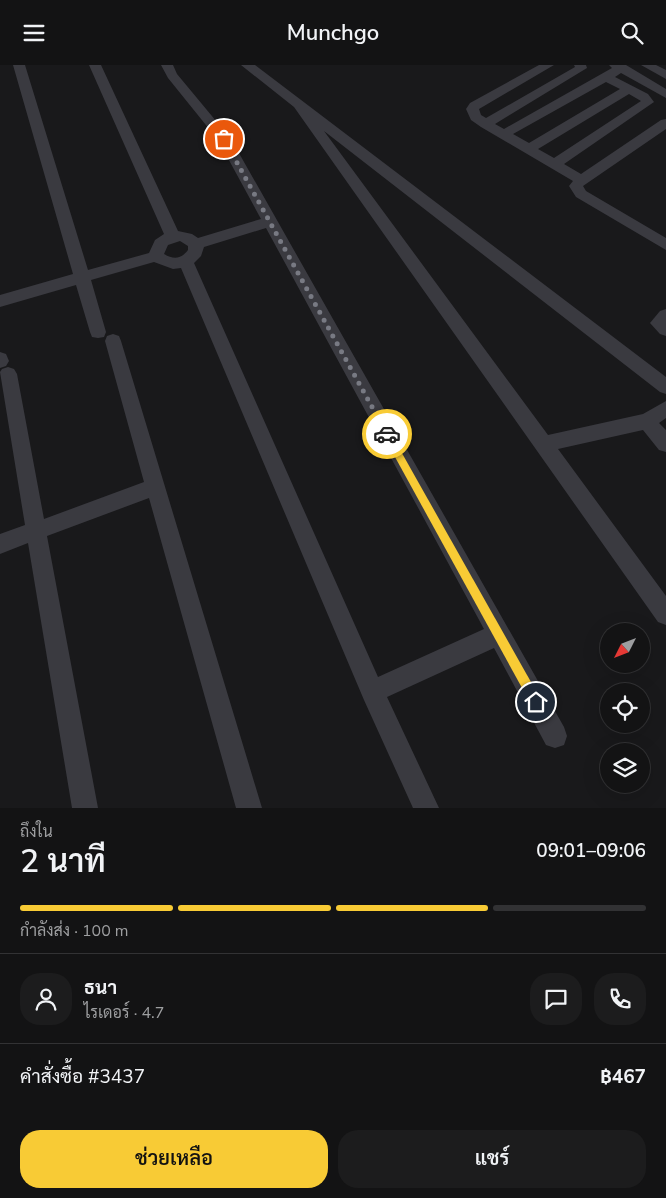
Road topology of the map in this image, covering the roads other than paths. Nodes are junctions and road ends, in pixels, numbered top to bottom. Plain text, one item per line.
1 (19, 65) edge
2 (95, 65) edge
3 (167, 65) edge
4 (247, 65) edge
5 (548, 65) edge
6 (580, 65) edge
7 (647, 65) edge
8 (618, 67) edge
9 (666, 75) edge
10 (606, 77) junction
11 (518, 81) junction
12 (629, 89) junction
13 (538, 93) junction
14 (666, 94) edge
15 (298, 104) junction
16 (557, 104) junction
17 (582, 118) junction
18 (666, 123) edge
19 (486, 124) junction
20 (606, 131) junction
21 (504, 134) junction
22 (529, 149) junction
23 (554, 164) junction
24 (389, 175) junction
25 (581, 180) junction
26 (355, 183) junction
27 (269, 222) junction
28 (173, 237) junction
29 (666, 245) edge
30 (191, 253) junction
31 (156, 257) junction
32 (82, 278) junction
33 (0, 301) edge
34 (666, 315) edge
35 (666, 330) edge
36 (3, 365) edge
37 (666, 387) edge
38 (666, 409) edge
39 (647, 421) junction
40 (666, 443) edge
41 (543, 444) junction
42 (156, 487) junction
43 (34, 531) junction
44 (0, 544) edge
45 (666, 614) edge
46 (498, 634) junction
47 (372, 692) junction
48 (555, 736) dead end
49 (85, 808) edge
50 (249, 808) edge
51 (426, 808) edge

1 - 32 street
2 - 28 street
3 - 27 street
4 - 15 street
5 - 11 street
6 - 13 street
7 - 9 street
8 - 10 street
8 - 14 street
10 - 12 street
10 - 16 street
11 - 13 street
11 - 19 street
12 - 17 street
12 - 20 street
13 - 16 street
13 - 19 street
15 - 24 street
15 - 26 street
16 - 17 street
16 - 21 street
17 - 20 street
17 - 22 street
18 - 25 street
19 - 21 street
20 - 23 street
21 - 22 street
22 - 23 street
23 - 25 street
24 - 26 street
24 - 37 street
25 - 29 street
26 - 41 street
27 - 30 street
27 - 46 street
28 - 30 street
28 - 31 street
30 - 31 street
30 - 47 street
31 - 32 street
32 - 33 street
32 - 42 street
34 - 35 street
36 - 43 street
38 - 39 street
39 - 40 street
39 - 41 street
41 - 45 street
42 - 43 street
42 - 50 street
43 - 44 street
43 - 49 street
46 - 47 street
46 - 48 street
47 - 51 street

